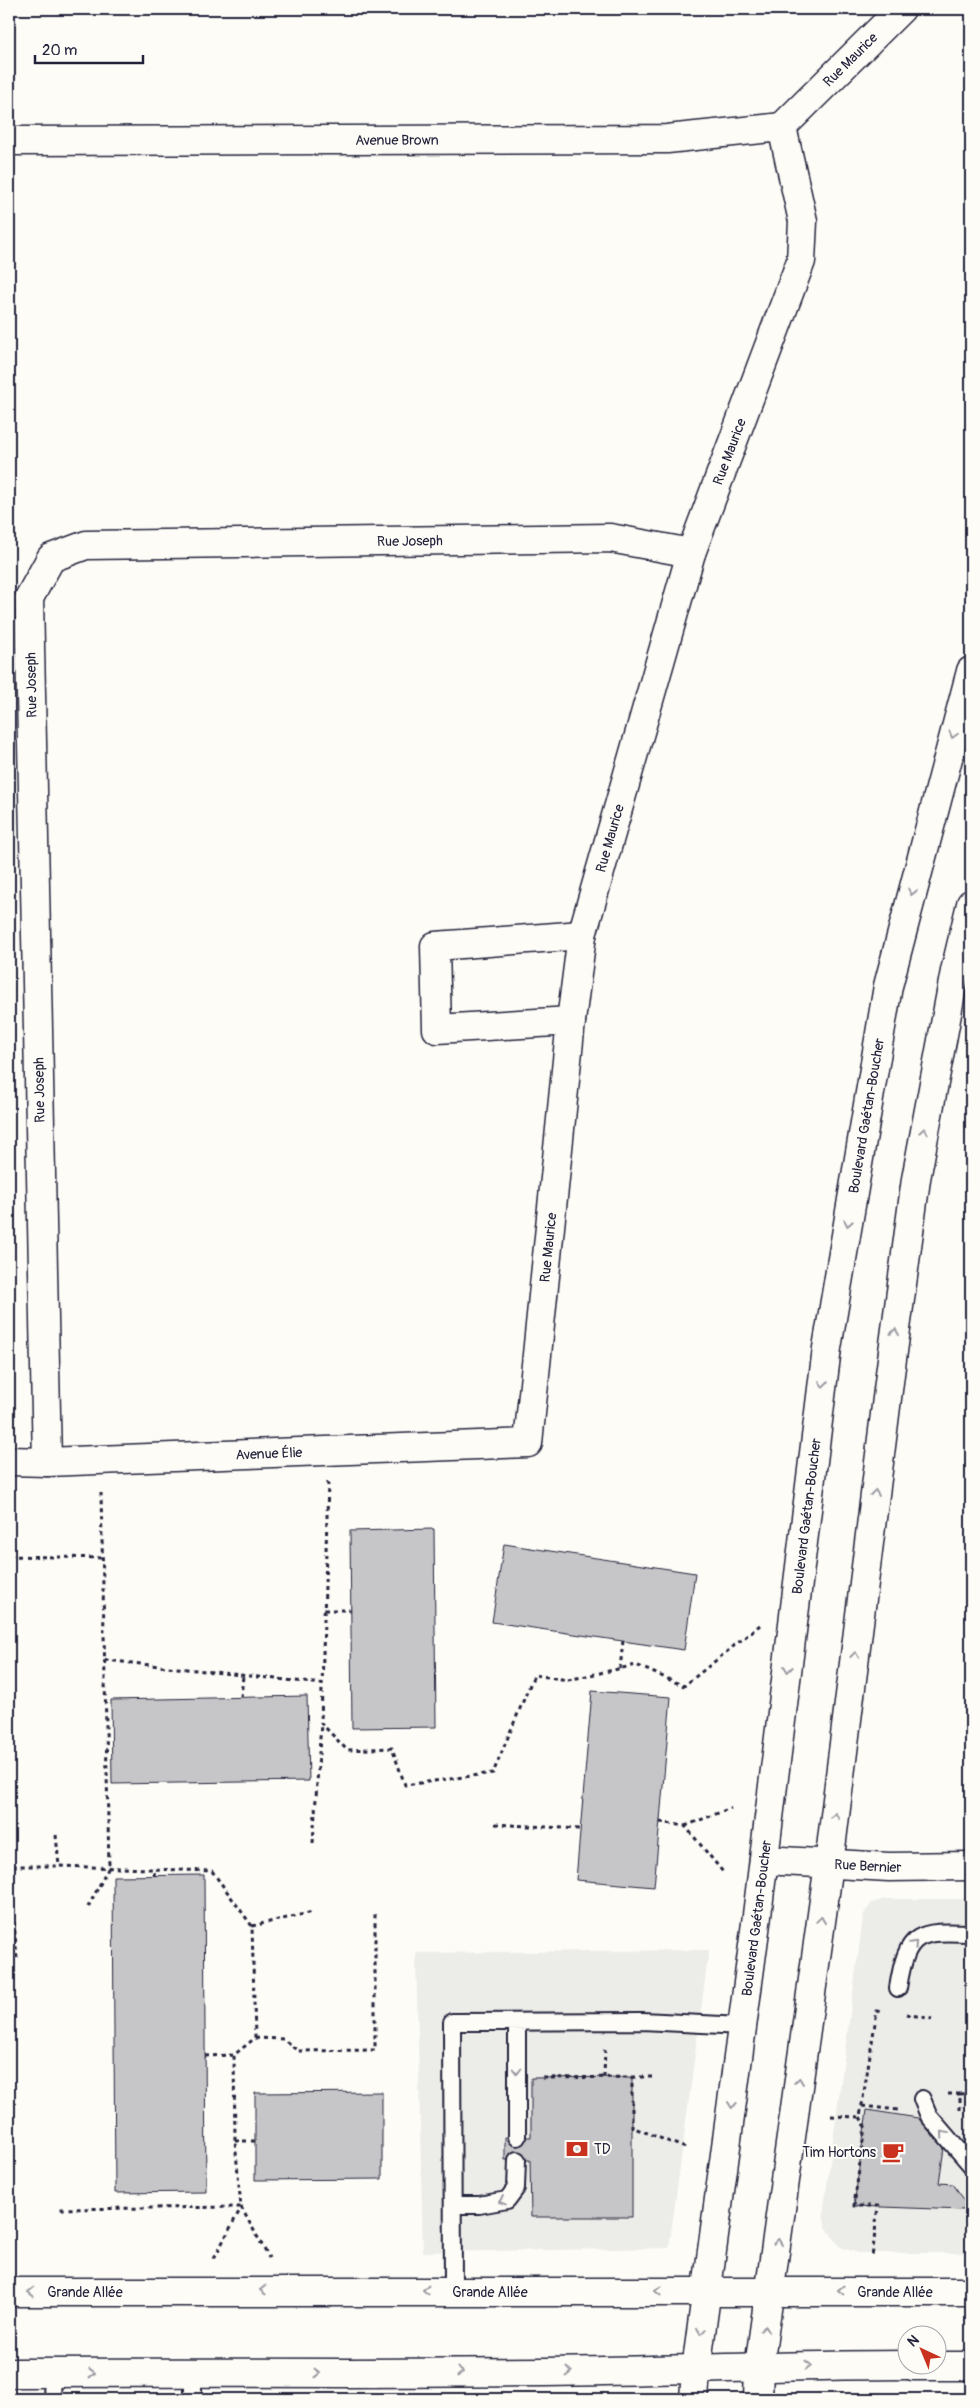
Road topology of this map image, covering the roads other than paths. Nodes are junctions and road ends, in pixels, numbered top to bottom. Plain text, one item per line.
1 (901, 9) edge
2 (782, 127) junction
3 (9, 142) edge
4 (691, 553) junction
5 (971, 671) edge
6 (971, 904) edge
7 (582, 935) junction
8 (571, 1021) junction
9 (528, 1443) joint
10 (9, 1461) edge
11 (47, 1462) junction
12 (764, 1860) junction
13 (829, 1864) junction
14 (971, 1866) edge
15 (971, 1933) edge
16 (898, 1988) dead end
17 (517, 2022) junction
18 (742, 2026) junction
19 (922, 2099) dead end
20 (517, 2137) dead end
21 (518, 2160) dead end
22 (971, 2165) edge
23 (453, 2204) junction
24 (453, 2290) junction
25 (770, 2290) junction
26 (707, 2291) junction
27 (9, 2292) edge
28 (971, 2292) edge
29 (898, 2366) edge
30 (948, 2366) edge
31 (971, 2366) edge
32 (759, 2367) junction
33 (696, 2370) junction
34 (54, 2372) junction
35 (9, 2373) edge
36 (193, 2386) edge
37 (52, 2399) edge
38 (694, 2399) edge
39 (758, 2399) edge

1 - 2 main road, Rue Maurice
2 - 3 main road, Avenue Brown
2 - 4 main road, Rue Maurice
4 - 7 main road, Rue Maurice
4 - 11 main road, Rue Joseph
5 -> 12 main road, Boulevard Gaétan-Boucher
13 -> 6 main road
7 - 8 main road, Rue Maurice
7 - 8 main road
8 - 9 main road, Rue Maurice
9 - 11 main road, Avenue Élie
10 - 11 main road, Avenue Élie
12 - 13 main road, Rue Bernier
12 - 18 main road, Boulevard Gaétan-Boucher
13 - 14 main road, Rue Bernier
25 -> 13 main road
16 -> 15 lane
17 - 18 lane
17 -> 20 lane
17 - 23 lane
18 -> 26 main road, Boulevard Gaétan-Boucher
22 -> 19 lane
21 -> 23 lane
23 - 24 lane
26 -> 24 main road, Grande Allée
24 -> 27 main road, Grande Allée
25 - 26 main road, Grande Allée
28 -> 25 main road, Grande Allée
32 -> 25 main road
26 -> 33 main road, Boulevard Gaétan-Boucher
32 -> 29 main road
30 - 31 main road
32 - 33 main road
32 - 39 main road
36 -> 33 main road
33 - 38 main road, Boulevard Gaétan-Boucher
34 - 35 main road
34 -> 36 main road
34 - 37 lane

